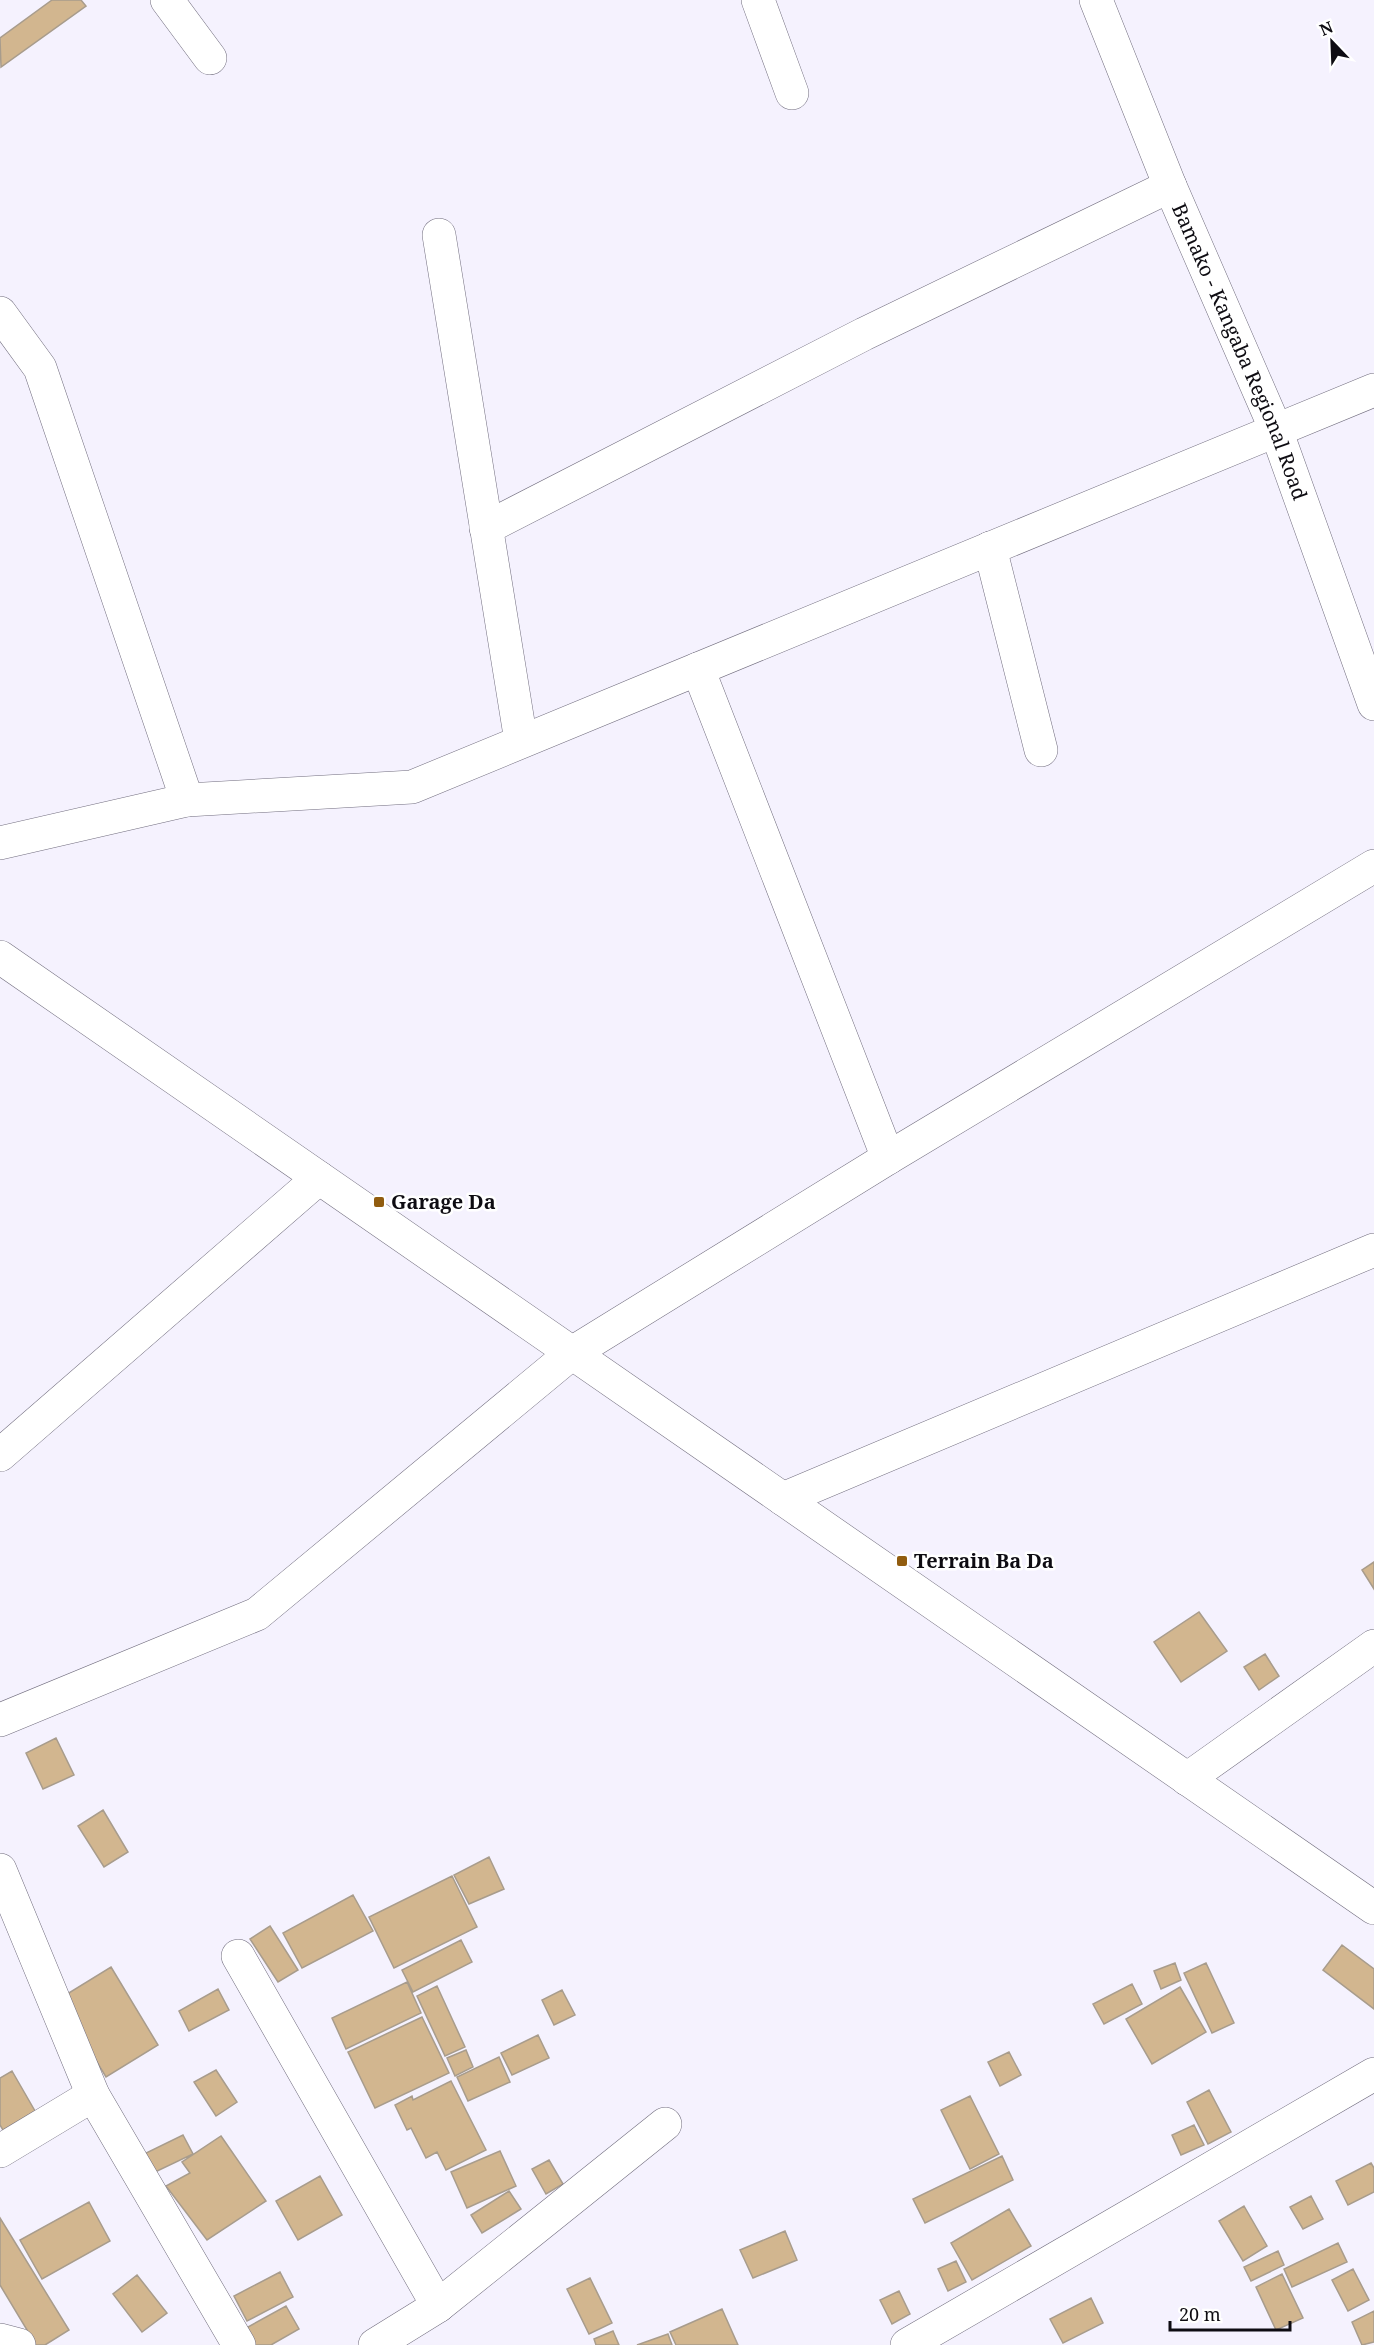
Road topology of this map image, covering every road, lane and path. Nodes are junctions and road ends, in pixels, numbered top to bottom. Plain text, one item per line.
1 (167, 0) edge
2 (758, 0) edge
3 (1096, 0) edge
4 (210, 58) dead end
5 (792, 93) dead end
6 (1170, 186) junction
7 (439, 235) dead end
8 (0, 313) edge
9 (1374, 390) edge
10 (1276, 430) junction
11 (486, 528) junction
12 (990, 548) junction
13 (698, 669) junction
14 (1374, 704) edge
15 (521, 741) junction
16 (1041, 750) dead end
17 (187, 800) junction
18 (0, 843) edge
19 (1374, 866) edge
20 (0, 957) edge
21 (888, 1158) junction
22 (319, 1178) junction
23 (1374, 1250) edge
24 (572, 1353) junction
25 (0, 1455) edge
26 (783, 1499) junction
27 (1374, 1646) edge
28 (0, 1720) edge
29 (1187, 1779) junction
30 (0, 1870) edge
31 (1374, 1908) edge
32 (238, 1956) dead end
33 (1374, 2074) edge
34 (93, 2095) junction
35 (665, 2124) dead end
36 (0, 2151) edge
37 (438, 2306) junction
38 (0, 2340) edge
39 (396, 2340) edge
40 (19, 2345) edge
41 (239, 2345) edge
42 (907, 2345) edge

1 - 4 street
2 - 5 street
3 - 6 street, Bamako - Kangaba Regional Road
6 - 10 street, Bamako - Kangaba Regional Road
6 - 11 street
7 - 11 street
8 - 17 street
9 - 10 street
10 - 12 street
10 - 14 street, Bamako - Kangaba Regional Road
11 - 15 street
12 - 13 street
12 - 16 street
13 - 15 street
13 - 21 street
15 - 17 street
17 - 18 street
19 - 21 street
20 - 22 street
21 - 24 street
22 - 24 street
22 - 25 street
23 - 26 street
24 - 26 street
24 - 28 street
26 - 29 street
27 - 29 street
29 - 31 street
30 - 34 street
32 - 37 street
33 - 42 street
34 - 36 street
34 - 41 street
35 - 37 street
37 - 39 street
38 - 40 street

